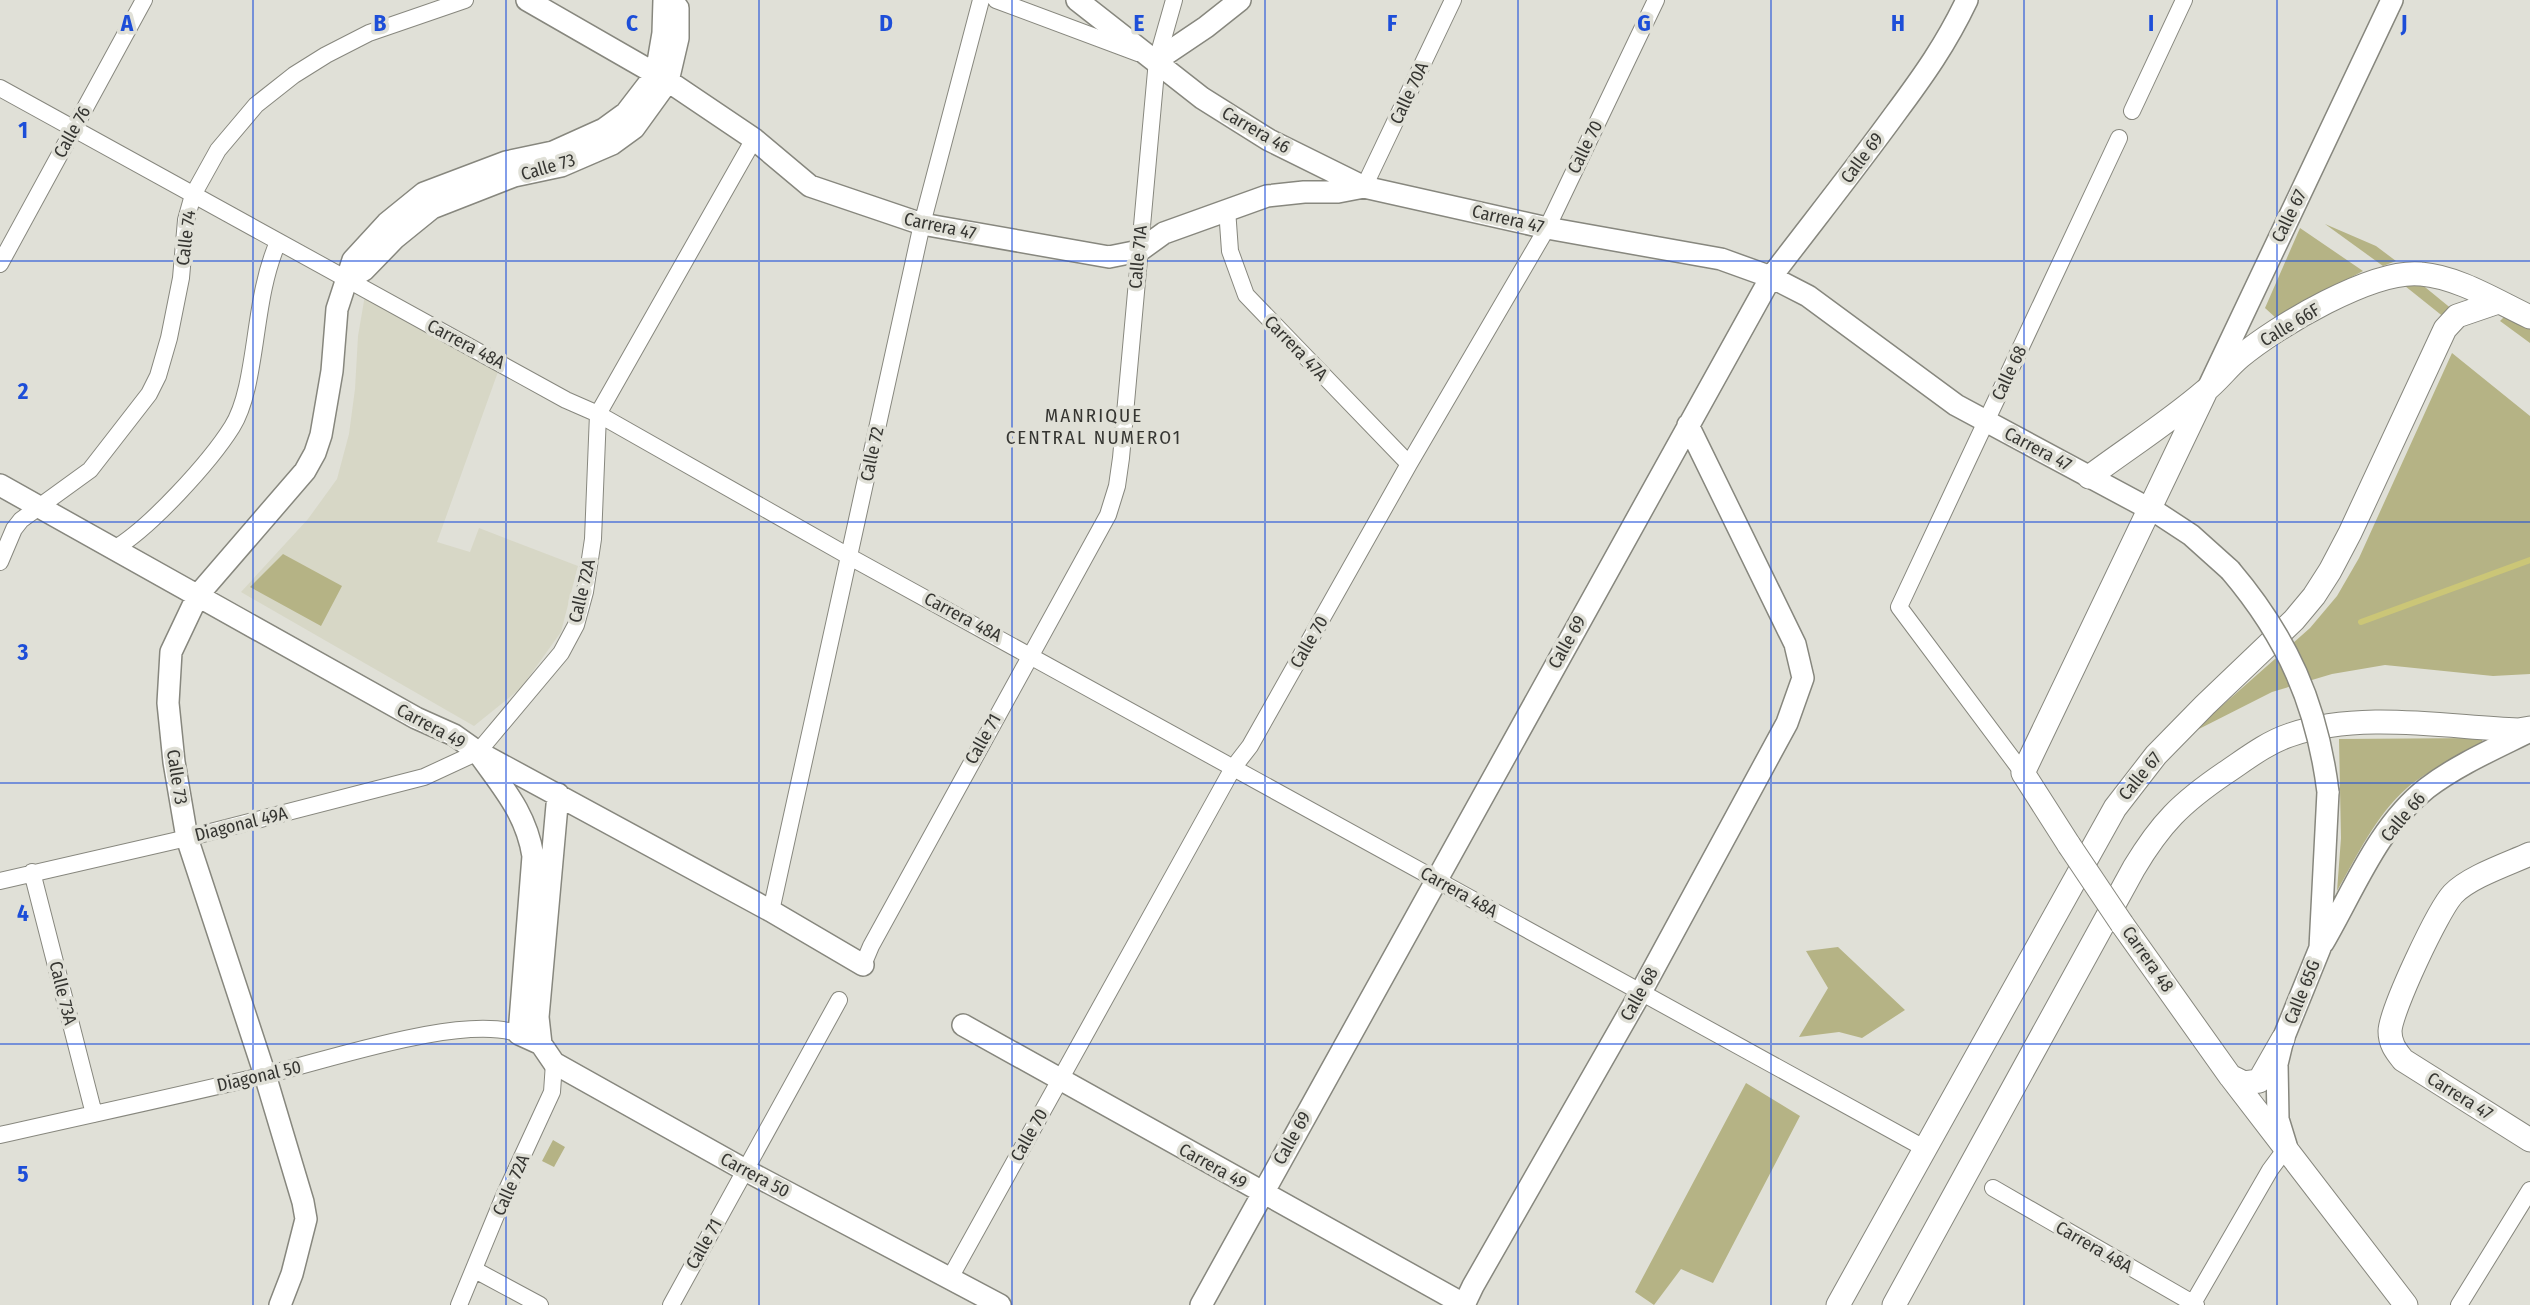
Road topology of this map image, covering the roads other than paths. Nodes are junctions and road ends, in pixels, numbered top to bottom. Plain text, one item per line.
1 (144, 0) edge
2 (465, 0) edge
3 (527, 0) edge
4 (664, 0) edge
5 (679, 0) edge
6 (981, 0) edge
7 (996, 0) edge
8 (1077, 0) edge
9 (1174, 0) edge
10 (1240, 0) edge
11 (1453, 0) edge
12 (1656, 0) edge
13 (1967, 0) edge
14 (2184, 0) edge
15 (2392, 0) edge
16 (1157, 60) junction
17 (662, 78) junction
18 (0, 88) edge
19 (2132, 111) dead end
20 (74, 129) junction
21 (2119, 138) dead end
22 (754, 139) junction
23 (1364, 187) junction
24 (193, 195) junction
25 (1227, 209) junction
26 (922, 224) junction
27 (1547, 228) junction
28 (278, 242) junction
29 (1139, 251) junction
30 (0, 264) edge
31 (1771, 277) junction
32 (347, 280) junction
33 (2498, 302) junction
34 (2530, 317) edge
35 (2206, 390) junction
36 (598, 414) junction
37 (1986, 421) junction
38 (1688, 425) junction
39 (1409, 464) junction
40 (2090, 477) junction
41 (0, 485) edge
42 (38, 506) junction
43 (2150, 509) junction
44 (1108, 515) joint
45 (114, 549) junction
46 (850, 557) junction
47 (0, 562) edge
48 (198, 596) junction
49 (1899, 607) joint
50 (1030, 654) junction
51 (2530, 730) edge
52 (478, 752) junction
53 (1233, 768) junction
54 (2023, 773) junction
55 (2328, 792) joint
56 (558, 794) junction
57 (187, 838) junction
58 (2530, 854) edge
59 (32, 872) junction
60 (1435, 879) junction
61 (0, 881) edge
62 (772, 911) junction
63 (2320, 948) junction
64 (863, 965) joint
65 (1641, 992) junction
66 (839, 1000) dead end
67 (963, 1025) dead end
68 (519, 1034) junction
69 (2283, 1039) junction
70 (541, 1044) junction
71 (554, 1063) junction
72 (265, 1075) junction
73 (2230, 1076) junction
74 (1060, 1080) junction
75 (94, 1114) junction
76 (0, 1135) edge
77 (2530, 1140) edge
78 (2287, 1147) junction
79 (1924, 1148) junction
80 (745, 1170) junction
81 (1993, 1188) dead end
82 (2530, 1190) edge
83 (1262, 1193) junction
84 (475, 1270) junction
85 (950, 1278) junction
86 (2193, 1304) edge
87 (280, 1305) edge
88 (459, 1305) edge
89 (540, 1305) edge
90 (671, 1305) edge
91 (1000, 1305) edge
92 (1201, 1305) edge
93 (1465, 1305) edge
94 (1838, 1305) edge
95 (1894, 1305) edge
96 (2406, 1305) edge
97 (2459, 1305) edge

1 - 20 street, Calle 76
2 - 24 street, Calle 74
3 - 17 street, Carrera 47
4 - 17 street, Calle 73
5 - 17 street, Calle 73
6 - 26 street, Calle 72
7 - 16 street, Carrera 46
8 - 16 street, Carrera 46
9 - 16 street, Calle 71A
10 - 16 street
11 - 23 street, Calle 70A
12 - 27 street, Calle 70
13 - 31 street, Calle 69
14 - 19 street
15 - 35 street, Calle 67
16 - 23 street, Carrera 46
16 - 29 street, Calle 71A
17 - 22 street, Carrera 47
17 - 32 street, Calle 73
18 - 20 street, Carrera 48A
20 - 24 street, Carrera 48A
20 - 30 street, Calle 76
21 - 37 street, Calle 68
22 - 26 street, Carrera 47
22 - 36 street, Calle 72A
23 - 25 street, Carrera 47
23 - 27 street, Carrera 47
24 - 28 street, Carrera 48A
24 - 42 street, Calle 74
25 - 29 street, Carrera 47
25 - 39 street, Carrera 47A
26 - 29 street, Carrera 47
26 - 46 street, Calle 72
27 - 31 street, Carrera 47
27 - 39 street, Calle 70
28 - 32 street, Carrera 48A
28 - 45 street
29 - 44 street, Calle 71A
31 - 37 street, Carrera 47
31 - 38 street, Calle 69
32 - 36 street, Carrera 48A
32 - 48 street, Calle 73
33 - 34 main road
33 - 35 main road, Calle 66F
33 - 79 main road, Calle 67
35 - 40 main road
35 - 43 main road, Calle 67
36 - 46 street, Carrera 48A
36 - 52 street, Calle 72A
37 - 40 street, Carrera 47
37 - 49 street, Calle 68
38 - 60 street, Calle 69
38 - 65 street, Calle 68
39 - 53 street, Calle 70
40 - 43 street, Carrera 47
41 - 42 street, Carrera 49
42 - 45 street, Carrera 49
42 - 47 street, Calle 74
43 - 54 main road, Calle 67
43 - 55 street, Carrera 47, bridge
44 - 50 street, Calle 71
45 - 48 street, Carrera 49
46 - 50 street, Carrera 48A
46 - 62 street, Calle 72
48 - 52 street, Carrera 49
48 - 57 street, Calle 73
49 - 54 street, Carrera 48
50 - 53 street, Carrera 48A
50 - 64 street, Calle 71
51 - 63 street, Calle 66
51 - 95 main road
52 - 56 street, Carrera 49
52 - 57 street, Diagonal 49A
52 - 68 street
53 - 60 street, Carrera 48A
53 - 74 street, Calle 70
54 - 73 main road, Carrera 48, bridge
55 - 63 street, Calle 65G
56 - 62 street, Carrera 49
56 - 70 street
57 - 59 street, Diagonal 49A
57 - 72 street, Calle 73
58 - 77 main road, Carrera 47
59 - 61 street, Diagonal 49A
59 - 75 street, Calle 73A
60 - 65 street, Carrera 48A
60 - 83 street, Calle 69
62 - 64 street, Carrera 49
63 - 69 street, Calle 65G
65 - 79 street, Carrera 48A
65 - 93 street, Calle 68
66 - 80 street, Calle 71
67 - 74 street, Carrera 49
68 - 70 street
68 - 72 street, Diagonal 50
69 - 73 main road
69 - 78 street, Calle 65G
70 - 71 street, Carrera 50
71 - 80 street, Carrera 50
71 - 84 street, Calle 72A
72 - 75 street, Diagonal 50
72 - 87 street, Calle 73
73 - 78 main road, Carrera 48
74 - 83 street, Carrera 49
74 - 85 street, Calle 70
75 - 76 street, Diagonal 50
78 - 86 street
78 - 96 main road, Carrera 48
79 - 94 main road, Calle 67
80 - 85 street, Carrera 50
80 - 90 street, Calle 71
81 - 86 street, Carrera 48A
82 - 97 street
83 - 92 street, Calle 69
83 - 93 street, Carrera 49
84 - 88 street, Calle 72A
84 - 89 street
85 - 91 street, Carrera 50

